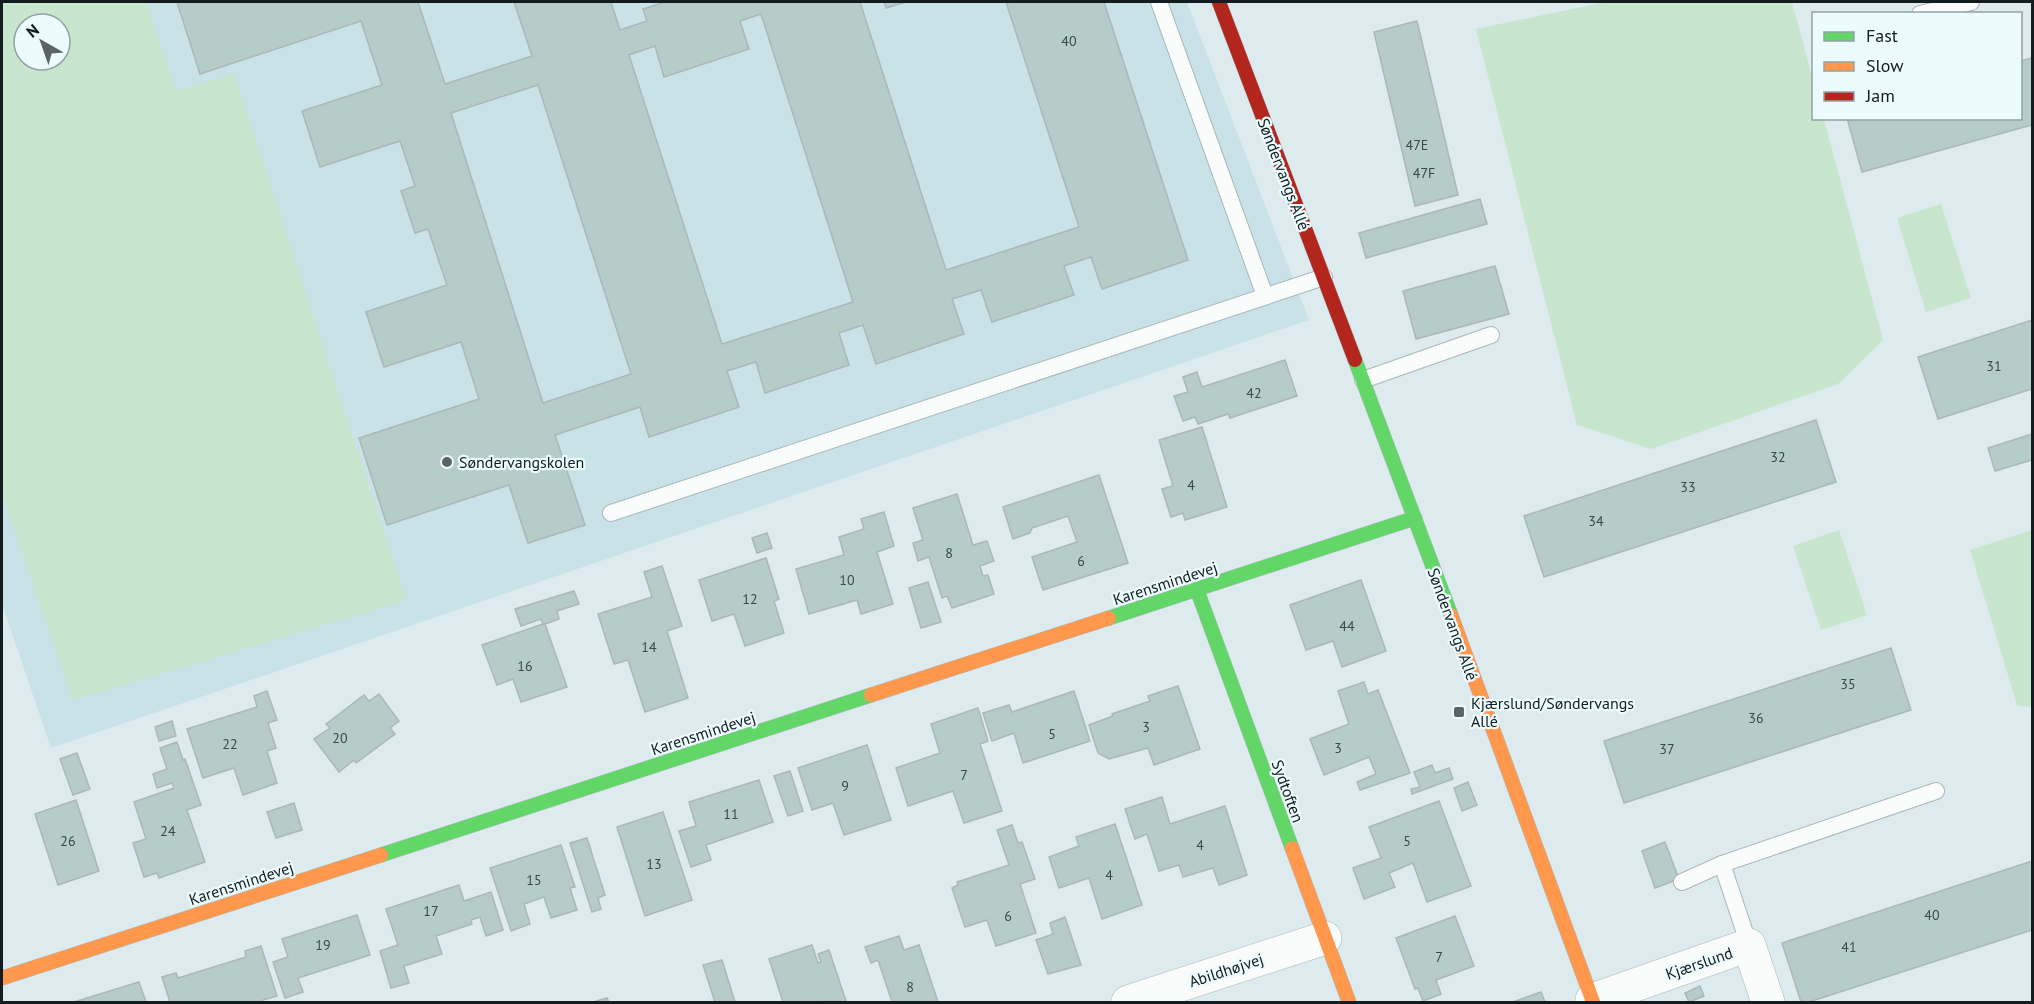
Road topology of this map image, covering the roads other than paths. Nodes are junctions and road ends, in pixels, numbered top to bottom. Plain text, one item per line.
1 (1159, 2) edge
2 (1219, 2) edge
3 (1971, 2) edge
4 (1928, 12) edge
5 (1324, 277) junction
6 (1265, 296) junction
7 (1491, 335) dead end
8 (1363, 380) junction
9 (611, 513) dead end
10 (1415, 518) junction
11 (1197, 590) junction
12 (1936, 791) dead end
13 (1722, 864) junction
14 (1682, 882) dead end
15 (1325, 938) junction
16 (1749, 945) junction
17 (2, 978) edge
18 (1593, 1001) edge
19 (1128, 1002) edge
20 (1349, 1002) edge
21 (1768, 1002) edge

1 - 6 lane
2 - 5 street, Søndervangs Allé
3 - 4 lane
5 - 6 lane
5 - 8 street, Søndervangs Allé
6 - 9 lane
7 - 8 lane
8 - 10 street, Søndervangs Allé
10 - 11 street, Karensmindevej
10 - 18 street, Søndervangs Allé
11 - 15 street, Sydtoften
11 - 17 street, Karensmindevej
12 - 13 lane
13 - 14 lane
13 - 16 lane
15 - 19 street, Abildhøjvej
15 - 20 street, Sydtoften
16 - 18 street, Kjærslund
16 - 21 street, Kjærslund

